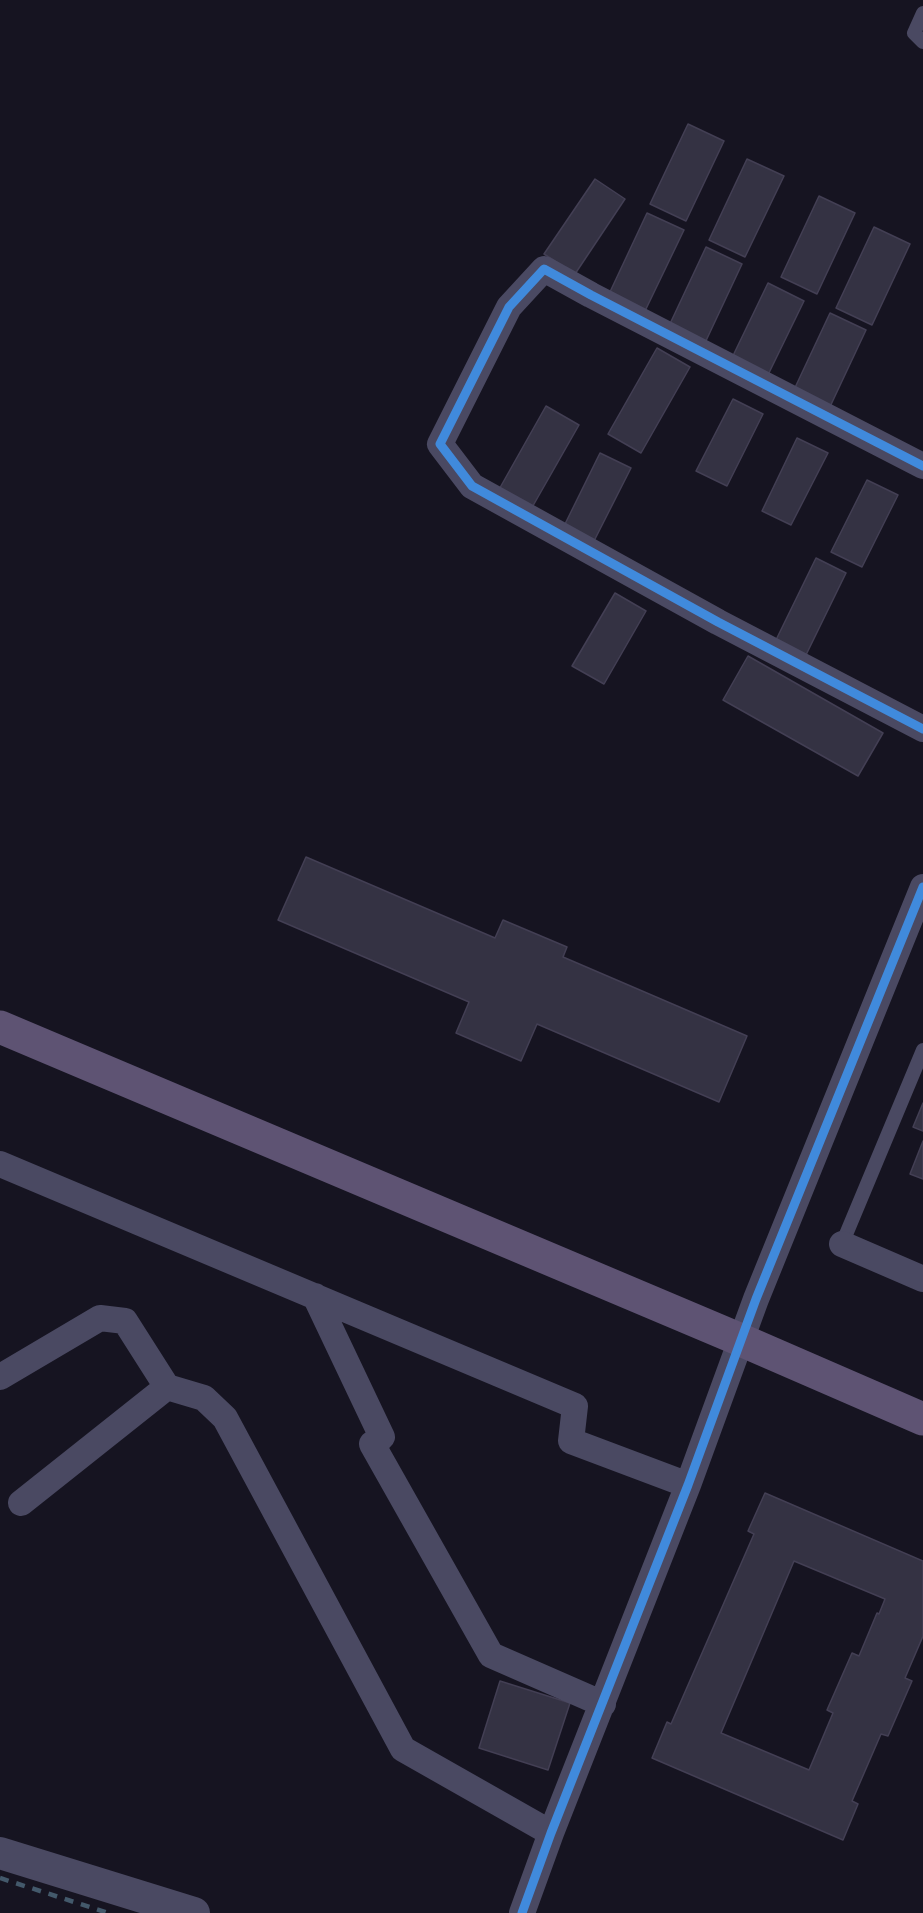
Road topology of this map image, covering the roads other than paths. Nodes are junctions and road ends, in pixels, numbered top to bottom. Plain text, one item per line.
1 (923, 13) edge
2 (923, 42) edge
3 (923, 466) edge
4 (923, 729) edge
5 (923, 887) edge
6 (0, 1027) edge
7 (923, 1050) edge
8 (0, 1164) edge
9 (842, 1244) joint
10 (923, 1279) edge
11 (315, 1296) junction
12 (741, 1340) junction
13 (0, 1377) edge
14 (167, 1387) junction
15 (923, 1419) edge
16 (688, 1485) junction
17 (21, 1503) dead end
18 (603, 1704) junction
19 (551, 1833) junction
20 (0, 1853) edge
21 (194, 1913) edge
22 (522, 1913) edge

1 - 2 lane
3 - 4 street
5 - 12 street
6 - 12 main road
7 - 9 lane
8 - 11 street
9 - 10 street
11 - 16 street
11 - 18 street
12 - 15 main road
12 - 16 street
13 - 14 street
14 - 17 street
14 - 19 street
16 - 18 street
18 - 19 street
19 - 22 street
20 - 21 street

